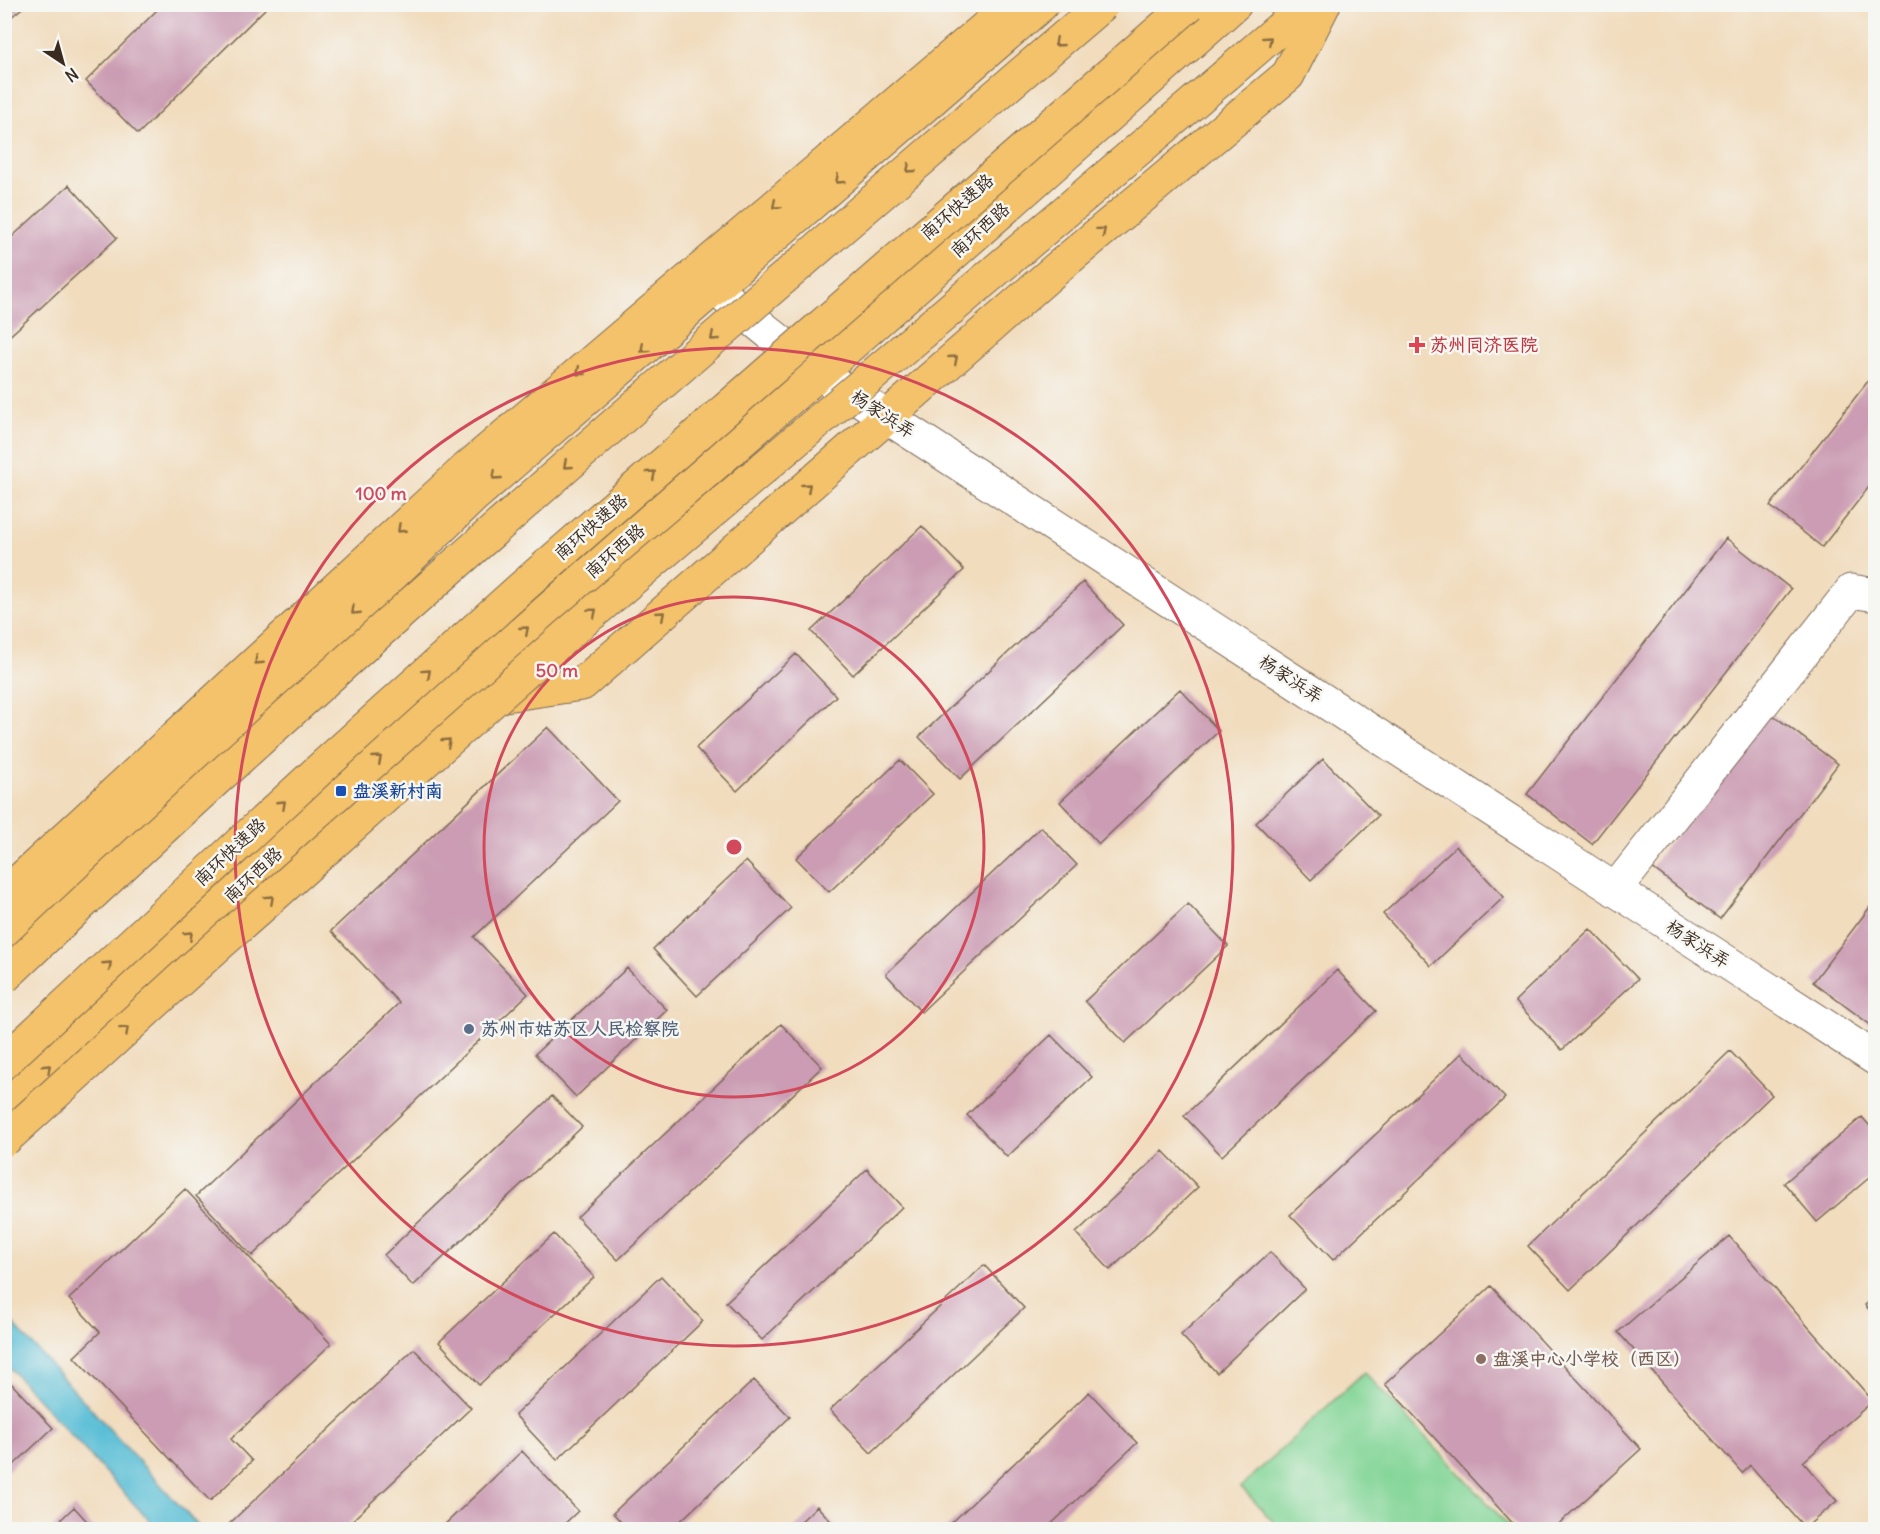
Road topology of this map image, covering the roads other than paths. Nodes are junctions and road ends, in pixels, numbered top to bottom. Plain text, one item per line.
1 (1013, 4) edge
2 (1042, 4) edge
3 (1103, 4) edge
4 (1190, 4) edge
5 (1235, 4) edge
6 (1308, 4) edge
7 (1324, 4) edge
8 (714, 288) junction
9 (819, 373) junction
10 (887, 417) junction
11 (1875, 595) edge
12 (440, 704) junction
13 (1615, 890) junction
14 (4, 895) edge
15 (4, 937) edge
16 (4, 977) edge
17 (1875, 1059) edge
18 (4, 1062) edge
19 (4, 1108) edge
20 (4, 1140) edge

1 -> 14 main road
2 -> 8 main road
3 -> 16 main road, bridge
18 -> 4 main road, 南环快速路, bridge
5 - 9 main road, 南环西路
20 -> 6 main road, bridge
10 -> 7 main road
8 - 9 street, 杨家浜弄
8 -> 15 main road
9 - 10 street, 杨家浜弄
12 -> 9 main road, 南环西路
12 -> 10 main road
10 - 13 street, 杨家浜弄
11 - 13 street
19 -> 12 main road, 南环西路
13 - 17 street, 杨家浜弄

